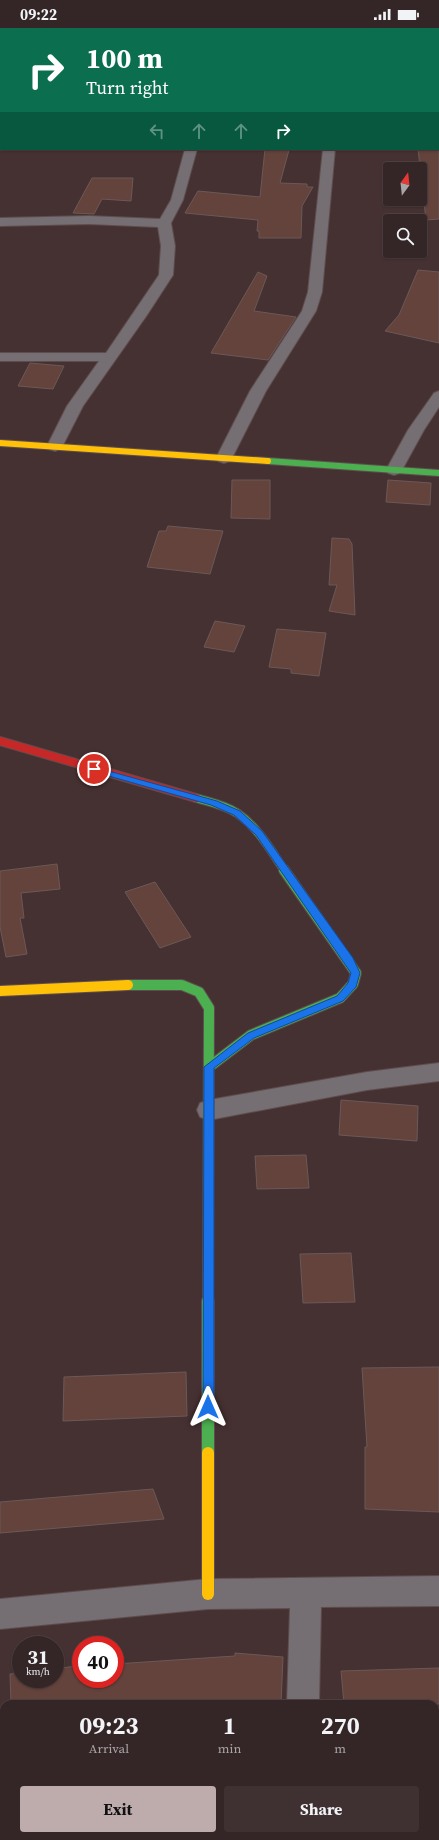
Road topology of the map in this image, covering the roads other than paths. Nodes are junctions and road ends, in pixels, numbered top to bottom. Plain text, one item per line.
1 (191, 150) edge
2 (329, 150) edge
3 (0, 222) edge
4 (164, 223) junction
5 (0, 357) edge
6 (110, 357) junction
7 (439, 396) edge
8 (0, 443) edge
9 (56, 446) junction
10 (224, 458) junction
11 (394, 470) junction
12 (439, 473) edge
13 (0, 741) edge
14 (0, 991) edge
15 (209, 1067) junction
16 (439, 1072) edge
17 (208, 1110) junction
18 (439, 1591) edge
19 (306, 1592) junction
20 (208, 1594) junction
21 (0, 1614) edge
22 (303, 1700) edge

1 - 4 street
2 - 10 street
3 - 4 street
4 - 6 street
5 - 6 street
6 - 9 street
7 - 11 street
8 - 9 street
9 - 10 street
10 - 11 street
11 - 12 street
13 - 15 street
14 - 15 street
15 - 17 street
16 - 17 street
17 - 20 street
18 - 19 street
19 - 20 street
19 - 22 street
20 - 21 street

